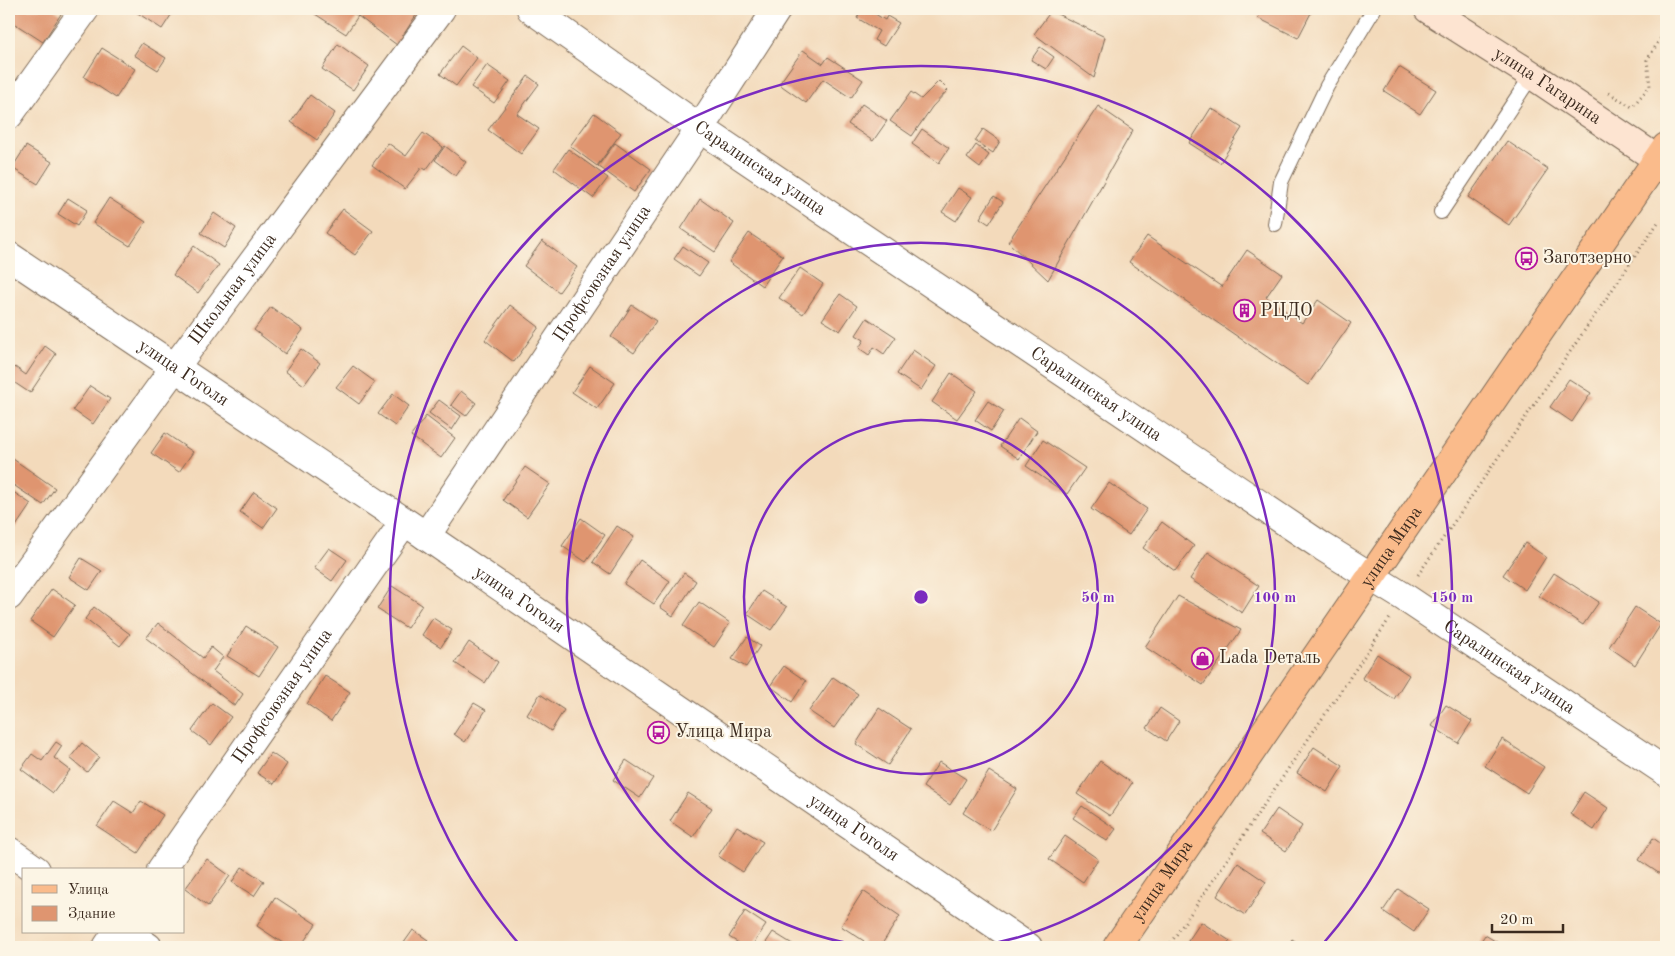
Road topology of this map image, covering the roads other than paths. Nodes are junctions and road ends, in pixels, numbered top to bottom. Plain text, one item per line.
1 (85, 9) edge
2 (441, 9) edge
3 (531, 9) edge
4 (777, 9) edge
5 (1374, 9) edge
6 (1428, 9) edge
7 (1532, 75) junction
8 (9, 115) edge
9 (700, 128) junction
10 (1663, 157) edge
11 (1441, 212) dead end
12 (1275, 224) dead end
13 (9, 256) edge
14 (174, 367) junction
15 (415, 529) junction
16 (1372, 577) junction
17 (9, 596) edge
18 (1666, 772) edge
19 (9, 851) edge
20 (33, 868) edge
21 (162, 868) edge
22 (116, 934) edge
23 (129, 934) edge
24 (107, 947) edge
25 (148, 947) edge
26 (1028, 947) edge
27 (1117, 947) edge

1 - 8 street
2 - 14 street, Школьная улица
3 - 9 street, Саралинская улица
4 - 9 street, Профсоюзная улица
5 - 12 lane
6 - 7 street, улица Гагарина
7 - 10 street, улица Гагарина
7 - 11 lane
9 - 15 street, Профсоюзная улица
9 - 16 street, Саралинская улица
10 - 16 main road, улица Мира
13 - 14 street, улица Гоголя
14 - 15 street, улица Гоголя
14 - 17 street, Школьная улица
15 - 21 street, Профсоюзная улица
15 - 26 street, улица Гоголя
16 - 18 street, Саралинская улица
16 - 27 main road, улица Мира
19 - 20 street
22 - 24 street
23 - 25 street

